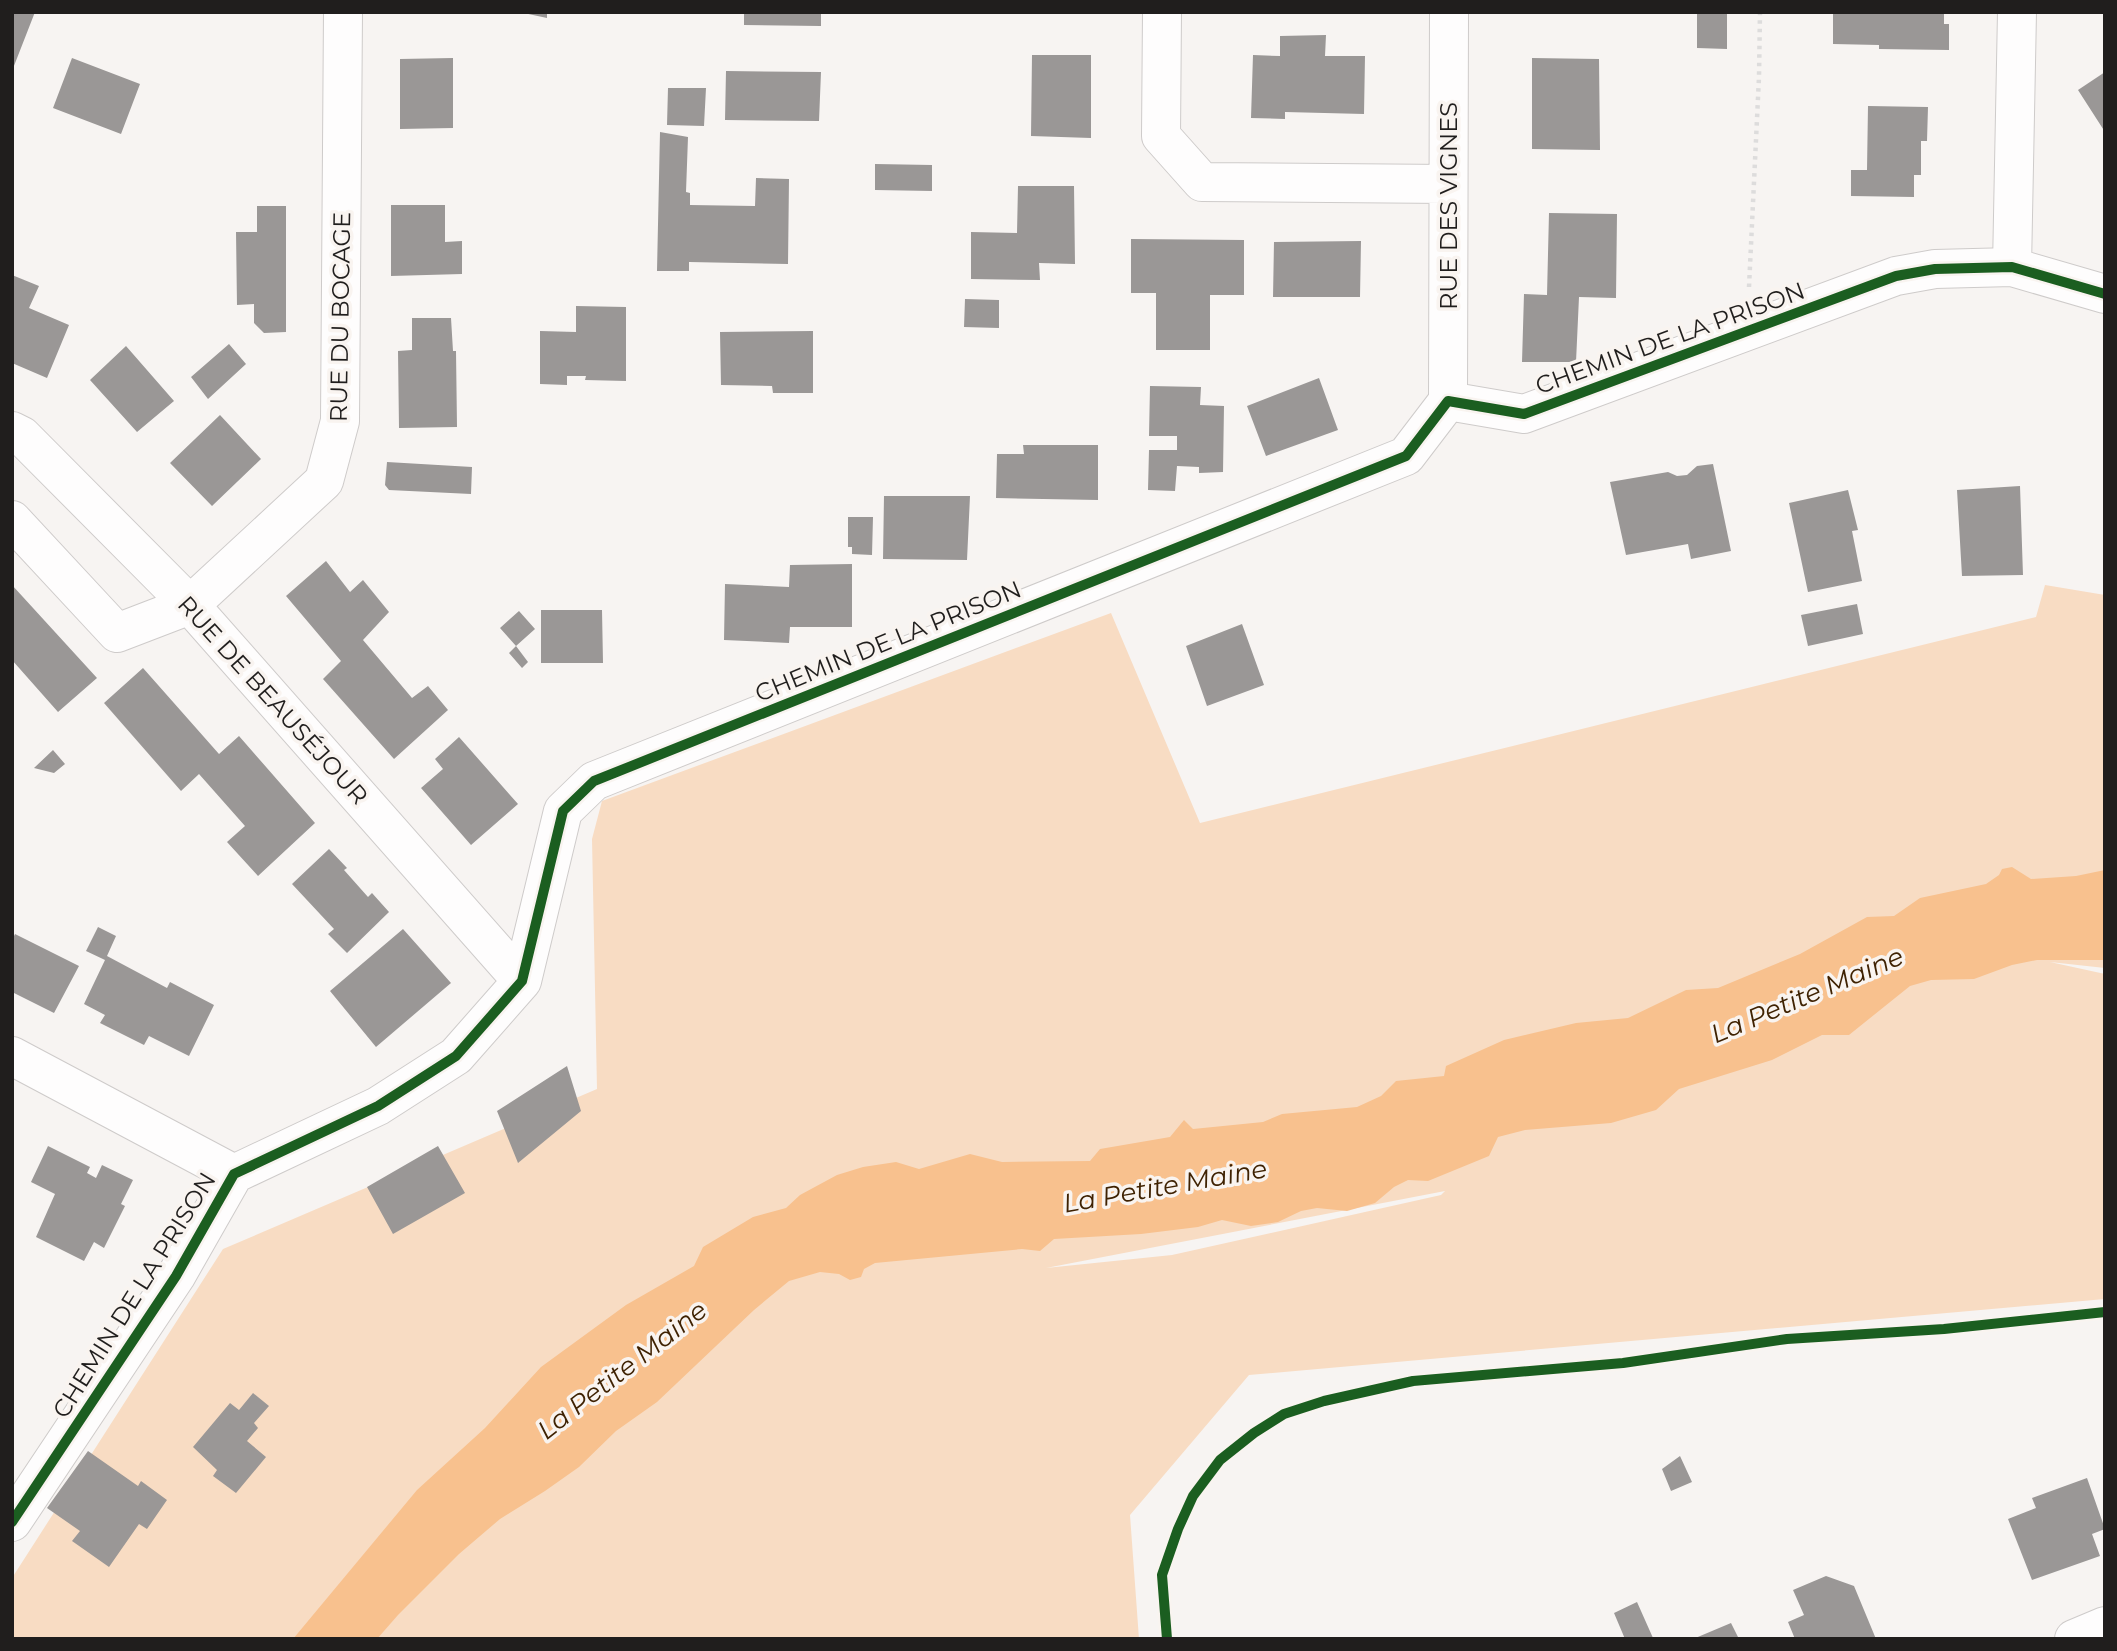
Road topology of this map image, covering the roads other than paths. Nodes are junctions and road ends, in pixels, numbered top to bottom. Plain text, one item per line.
1 (344, 12) edge
2 (1162, 12) edge
3 (1449, 12) edge
4 (2017, 12) edge
5 (1448, 184) junction
6 (2012, 267) junction
7 (2105, 294) edge
8 (1448, 401) junction
9 (12, 431) edge
10 (12, 520) edge
11 (190, 605) junction
12 (523, 981) junction
13 (12, 1056) edge
14 (234, 1174) junction
15 (12, 1522) edge
16 (2105, 1626) edge
17 (2074, 1639) edge

1 - 11 street, RUE DU BOCAGE
2 - 5 street
3 - 5 street, RUE DES VIGNES
4 - 6 street
5 - 8 street, RUE DES VIGNES
6 - 7 street, CHEMIN DE LA PRISON
6 - 8 street, CHEMIN DE LA PRISON
8 - 12 street, CHEMIN DE LA PRISON
9 - 11 street, RUE DE BEAUSÉJOUR
10 - 11 street
11 - 12 street, RUE DE BEAUSÉJOUR
12 - 14 street, CHEMIN DE LA PRISON
13 - 14 street
14 - 15 street, CHEMIN DE LA PRISON
16 - 17 street

